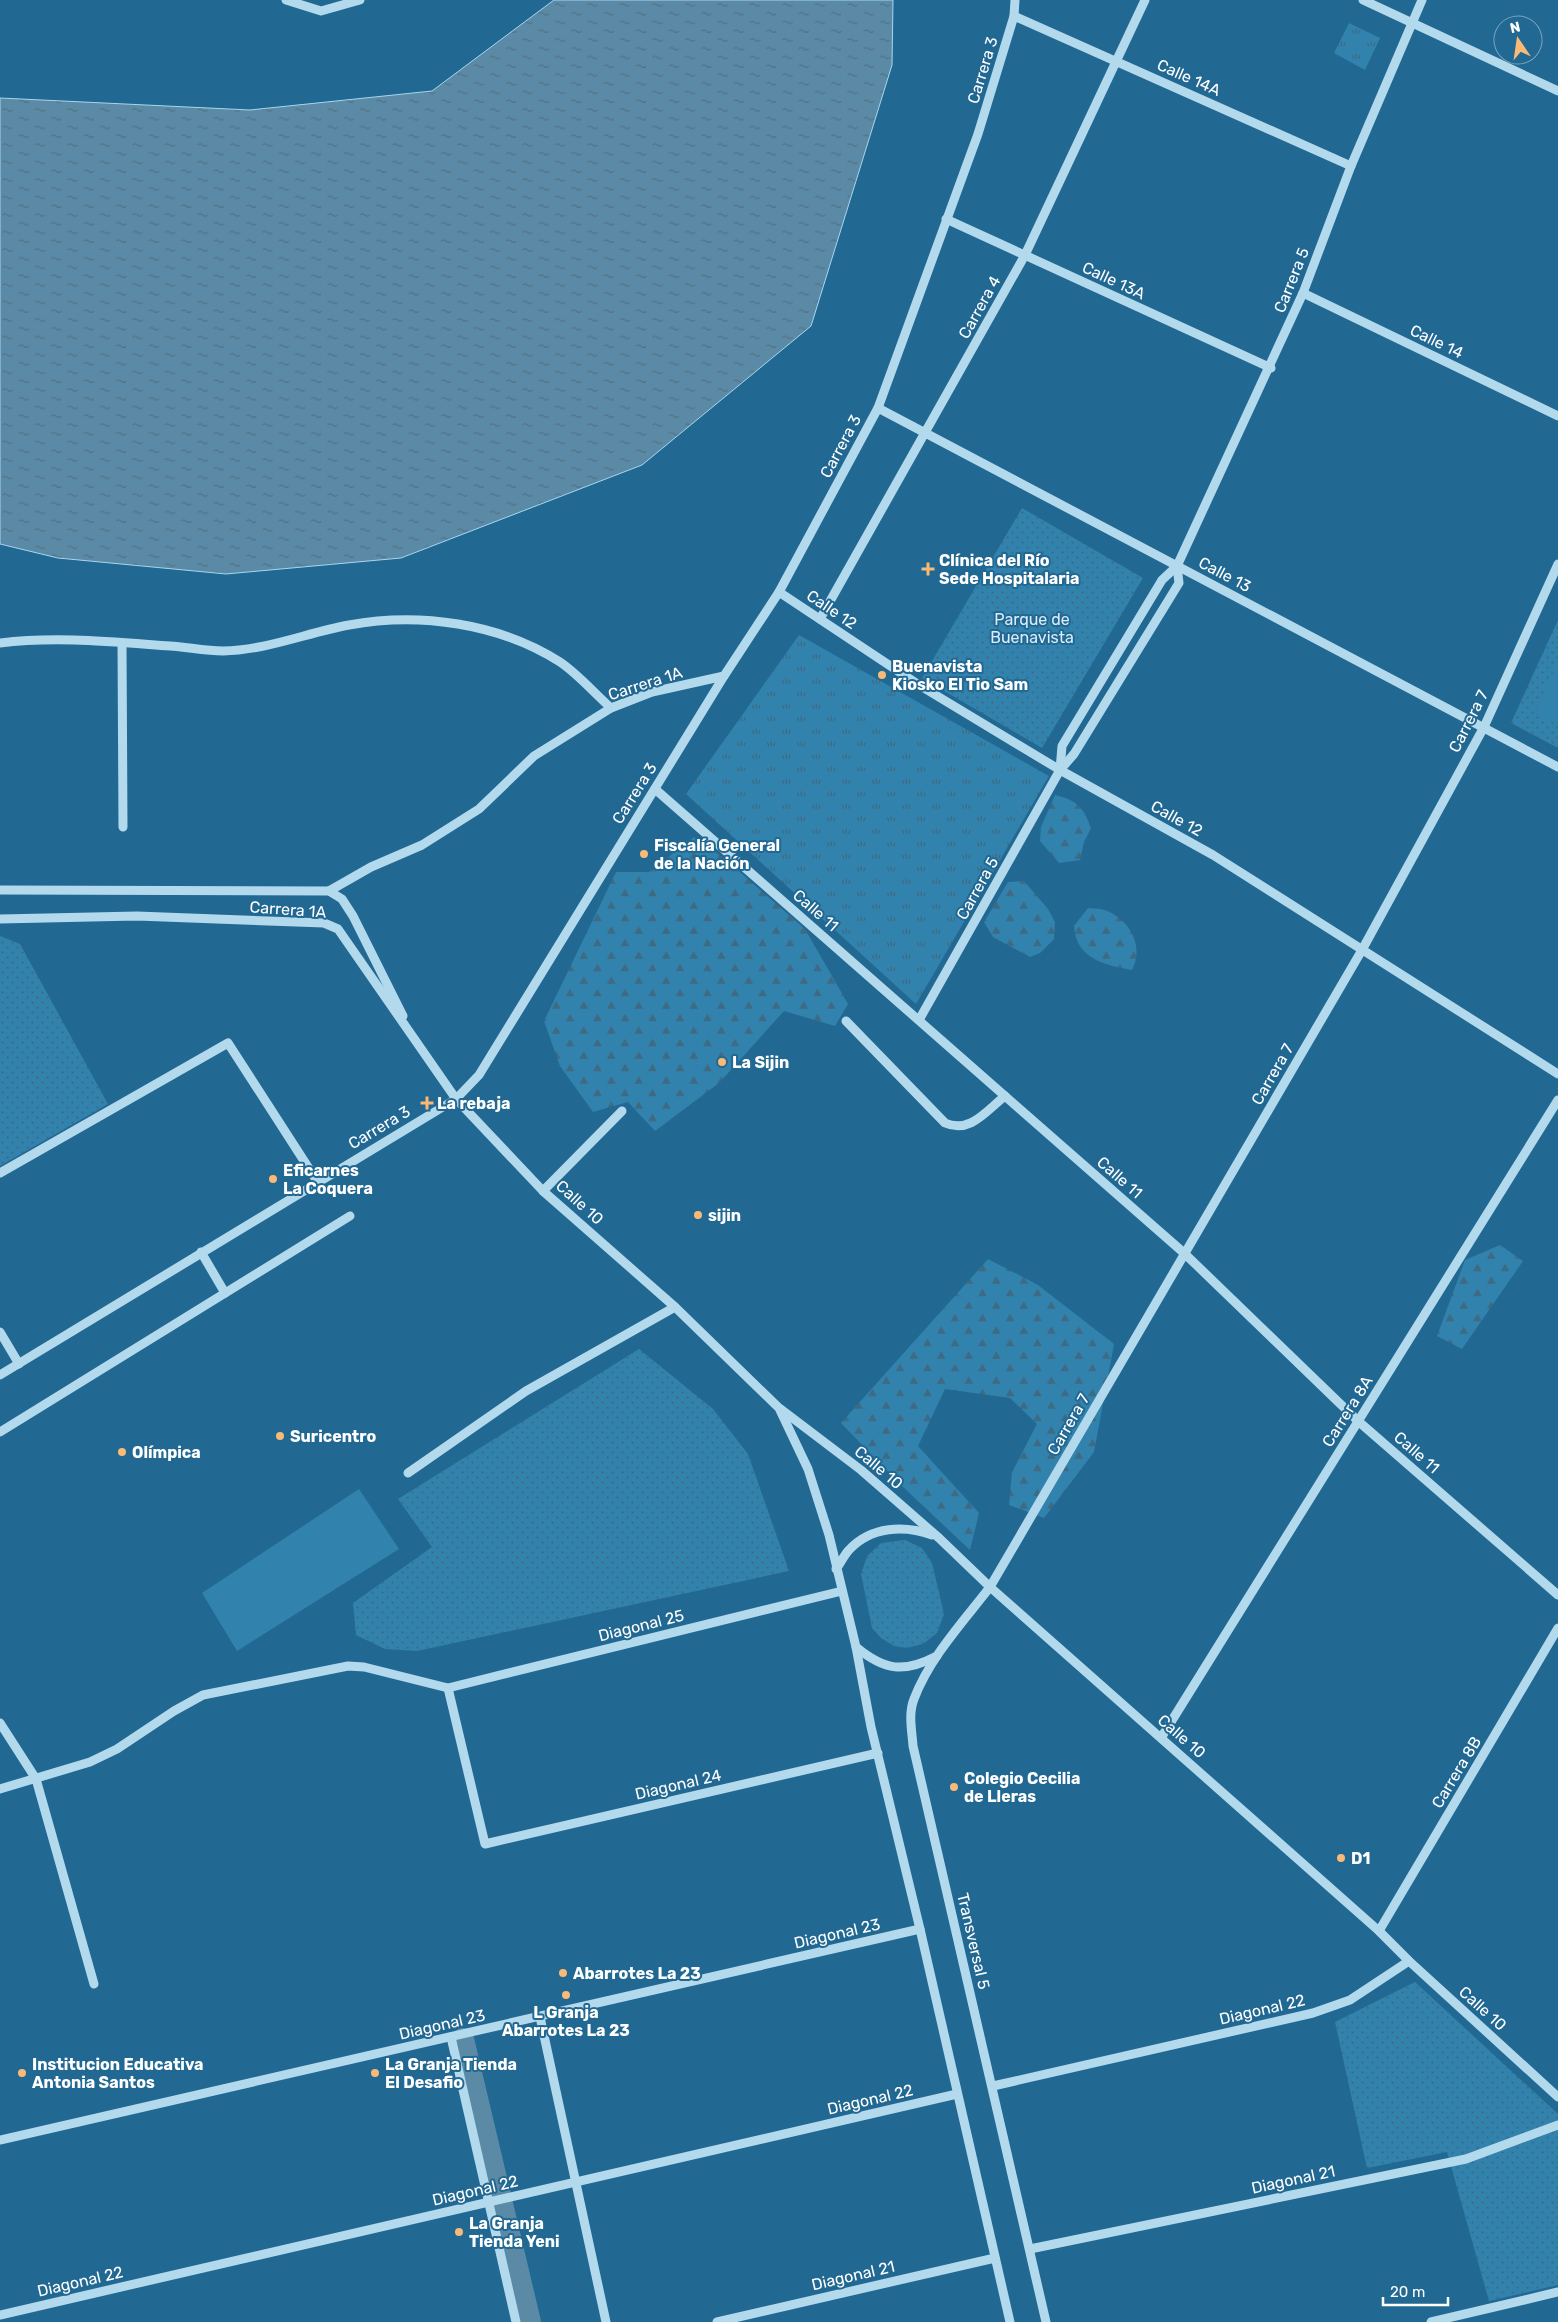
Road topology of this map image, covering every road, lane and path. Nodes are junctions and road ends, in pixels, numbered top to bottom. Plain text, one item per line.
1 (286, 0) edge
2 (360, 0) edge
3 (1015, 0) edge
4 (1145, 0) edge
5 (1363, 0) edge
6 (1422, 0) edge
7 (1014, 16) junction
8 (1412, 22) junction
9 (1117, 62) junction
10 (1558, 91) edge
11 (1351, 166) junction
12 (946, 219) junction
13 (1025, 255) junction
14 (1303, 293) junction
15 (1270, 368) junction
16 (878, 408) junction
17 (1558, 416) edge
18 (925, 433) junction
19 (1558, 564) edge
20 (1177, 566) junction
21 (779, 592) junction
22 (820, 620) junction
23 (0, 643) edge
24 (122, 643) junction
25 (724, 676) junction
26 (611, 708) junction
27 (1484, 727) junction
28 (1558, 767) edge
29 (1060, 770) junction
30 (655, 789) junction
31 (123, 827) dead end
32 (0, 890) edge
33 (329, 891) junction
34 (0, 919) edge
35 (1362, 950) junction
36 (919, 1020) junction
37 (846, 1021) dead end
38 (418, 1048) junction
39 (1558, 1074) edge
40 (1005, 1096) junction
41 (456, 1099) junction
42 (1558, 1100) edge
43 (622, 1111) dead end
44 (0, 1173) edge
45 (317, 1181) junction
46 (544, 1191) junction
47 (350, 1216) dead end
48 (201, 1252) junction
49 (1184, 1253) junction
50 (226, 1293) junction
51 (675, 1307) junction
52 (0, 1332) edge
53 (19, 1364) junction
54 (0, 1375) edge
55 (778, 1407) junction
56 (1358, 1422) junction
57 (0, 1432) edge
58 (408, 1473) dead end
59 (939, 1538) junction
60 (836, 1569) junction
61 (990, 1587) junction
62 (842, 1591) junction
63 (1558, 1595) edge
64 (1558, 1628) edge
65 (856, 1647) junction
66 (937, 1656) junction
67 (448, 1688) junction
68 (0, 1723) edge
69 (1162, 1738) junction
70 (878, 1753) junction
71 (36, 1780) junction
72 (0, 1789) edge
73 (920, 1929) junction
74 (1379, 1930) junction
75 (1409, 1961) junction
76 (94, 1984) dead end
77 (540, 2016) junction
78 (451, 2037) junction
79 (993, 2086) junction
80 (957, 2094) junction
81 (1558, 2097) edge
82 (1558, 2125) edge
83 (0, 2140) edge
84 (576, 2182) junction
85 (495, 2201) junction
86 (1030, 2249) junction
87 (995, 2258) junction
88 (1558, 2292) edge
89 (0, 2315) edge
90 (516, 2322) edge
91 (606, 2322) edge
92 (717, 2322) edge
93 (1010, 2322) edge
94 (1046, 2322) edge
95 (1432, 2322) edge

1 - 2 street
3 - 7 street, Carrera 3
4 - 9 street, Carrera 4
5 - 8 street
6 - 8 street, Carrera 5
7 - 9 street, Calle 14A
7 - 12 street, Carrera 3
8 - 10 street
8 - 11 street, Carrera 5
9 - 11 street, Calle 14A
9 - 13 street, Carrera 4
11 - 14 street, Carrera 5
12 - 13 street, Calle 13A
12 - 16 street, Carrera 3
13 - 15 street, Calle 13A
13 - 18 street, Carrera 4
14 - 15 street, Carrera 5
14 - 17 street, Calle 14
15 - 20 street, Carrera 5
16 - 18 street, Calle 13
16 - 21 street, Carrera 3
18 - 20 street, Calle 13
18 - 22 street, Carrera 4
19 - 27 street, Carrera 7
20 - 27 street, Calle 13
20 - 29 street, Carrera 5
20 - 29 street, Carrera 5
21 - 22 street, Calle 12
21 - 25 street, Carrera 3
22 - 29 street, Calle 12
23 - 24 street
24 - 26 street
24 - 31 street
25 - 26 street, Carrera 1A
25 - 30 street, Carrera 3
26 - 33 street, Carrera 1A
27 - 28 street, Calle 13
27 - 35 street, Carrera 7
29 - 35 street, Calle 12
29 - 36 street, Carrera 5
30 - 36 street, Calle 11
30 - 41 street, Carrera 3
32 - 33 street, Carrera 1A
33 - 38 street, Carrera 1A
34 - 38 street, Carrera 1A
35 - 39 street, Calle 12
35 - 49 street, Carrera 7
36 - 40 street, Calle 11
37 - 40 street
38 - 41 street, Calle 10
40 - 49 street, Calle 11
41 - 45 street, Carrera 3
41 - 46 street, Calle 10
42 - 56 street, Carrera 8A
43 - 46 street
44 - 45 street
45 - 48 street, Carrera 3
46 - 51 street, Calle 10
47 - 50 street
48 - 50 street
48 - 53 street, Carrera 3
49 - 56 street, Calle 11
49 - 61 street, Carrera 7
50 - 57 street
51 - 55 street, Calle 10
51 - 58 street
52 - 53 street
53 - 54 street, Carrera 3
55 - 59 street, Calle 10
55 - 60 street, Calle 10
56 - 63 street, Calle 11
56 - 69 street, Carrera 8A
59 - 60 street
59 - 61 street, Calle 10
60 - 62 street, Calle 10
61 - 66 street, Transversal 5
61 - 69 street, Calle 10
62 - 65 street, Calle 10
62 - 67 street, Diagonal 25
64 - 74 street, Carrera 8B
65 - 66 street
65 - 70 street
66 - 79 street, Transversal 5
67 - 70 street, Diagonal 24
67 - 71 street
68 - 71 street
69 - 74 street, Calle 10
70 - 73 street
71 - 72 street
71 - 76 street
73 - 77 street, Diagonal 23
73 - 80 street
74 - 75 street, Calle 10
75 - 79 street, Diagonal 22
75 - 81 street, Calle 10
77 - 78 street, Diagonal 23
77 - 84 street
78 - 83 street, Diagonal 23
78 - 85 street
79 - 86 street, Transversal 5
80 - 84 street, Diagonal 22
80 - 87 street
82 - 86 street, Diagonal 21
84 - 85 street, Diagonal 22
84 - 91 street
85 - 89 street, Diagonal 22
85 - 90 street
86 - 94 street, Transversal 5
87 - 92 street, Diagonal 21
87 - 93 street
88 - 95 street

